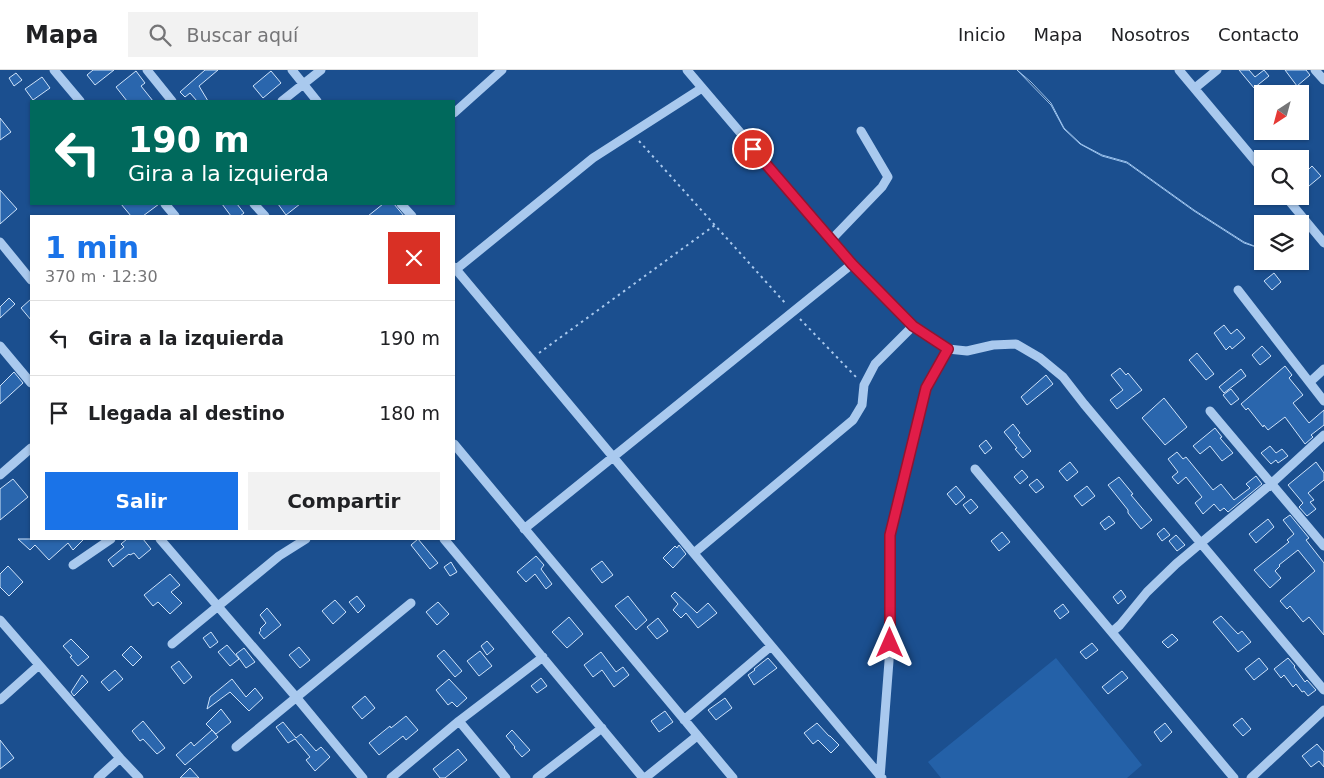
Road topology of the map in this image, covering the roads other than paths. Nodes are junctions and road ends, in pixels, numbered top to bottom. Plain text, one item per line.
1 (54, 70) edge
2 (147, 70) edge
3 (292, 70) edge
4 (320, 70) edge
5 (502, 70) edge
6 (688, 70) edge
7 (1179, 70) edge
8 (1217, 70) edge
9 (1315, 70) edge
10 (1324, 80) edge
11 (303, 84) junction
12 (702, 88) junction
13 (1196, 88) junction
14 (79, 100) edge
15 (171, 100) edge
16 (283, 100) edge
17 (316, 100) edge
18 (455, 112) edge
19 (861, 131) dead end
20 (1254, 159) edge
21 (166, 205) edge
22 (255, 205) edge
23 (402, 205) edge
24 (1292, 205) edge
25 (175, 215) edge
26 (264, 215) edge
27 (411, 215) edge
28 (831, 240) junction
29 (0, 242) edge
30 (1324, 243) edge
31 (852, 264) junction
32 (455, 268) edge
33 (455, 270) edge
34 (30, 279) edge
35 (1238, 290) dead end
36 (913, 326) junction
37 (0, 346) edge
38 (948, 349) junction
39 (1324, 369) edge
40 (30, 382) edge
41 (1310, 382) junction
42 (1324, 401) edge
43 (1210, 411) dead end
44 (1324, 436) edge
45 (455, 445) edge
46 (30, 449) edge
47 (613, 458) junction
48 (975, 469) dead end
49 (0, 475) edge
50 (1271, 484) junction
51 (524, 529) junction
52 (110, 540) edge
53 (161, 540) edge
54 (304, 540) edge
55 (445, 540) edge
56 (1201, 544) junction
57 (1324, 546) edge
58 (694, 553) junction
59 (73, 565) dead end
60 (411, 603) dead end
61 (218, 606) junction
62 (0, 620) edge
63 (1112, 632) junction
64 (172, 644) dead end
65 (771, 646) junction
66 (543, 657) junction
67 (39, 665) junction
68 (1324, 690) edge
69 (296, 697) junction
70 (0, 700) edge
71 (1324, 710) edge
72 (684, 720) junction
73 (459, 721) junction
74 (602, 728) junction
75 (697, 736) junction
76 (236, 747) dead end
77 (120, 758) junction
78 (98, 778) edge
79 (139, 778) edge
80 (363, 778) edge
81 (391, 778) edge
82 (506, 778) edge
83 (537, 778) edge
84 (644, 778) edge
85 (733, 778) edge
86 (881, 778) edge
87 (1234, 778) edge
88 (1251, 778) edge

1 - 14 street
2 - 15 street
3 - 11 street
4 - 11 street
5 - 18 street
6 - 12 street
7 - 13 street
8 - 13 street
9 - 10 street
11 - 16 street
11 - 17 street
12 - 28 street
12 - 32 street
13 - 20 street
19 - 28 street
21 - 25 street
22 - 26 street
23 - 27 street
24 - 30 street
28 - 31 street
29 - 34 street
31 - 36 street
31 - 47 street
33 - 47 street
35 - 41 street
36 - 38 street
36 - 58 street
37 - 40 street
38 - 56 street
38 - 86 street
39 - 41 street
41 - 42 street
43 - 50 street
44 - 50 street
45 - 51 street
46 - 49 street
47 - 51 street
47 - 58 street
48 - 63 street
50 - 56 street
50 - 57 street
51 - 72 street
52 - 59 street
53 - 61 street
54 - 61 street
55 - 66 street
56 - 63 street
56 - 68 street
58 - 65 street
60 - 69 street
61 - 64 street
61 - 69 street
62 - 67 street
63 - 87 street
65 - 72 street
65 - 86 street
66 - 73 street
66 - 74 street
67 - 70 street
67 - 77 street
69 - 76 street
69 - 80 street
71 - 88 street
72 - 75 street
73 - 81 street
73 - 82 street
74 - 83 street
74 - 84 street
75 - 84 street
75 - 85 street
77 - 78 street
77 - 79 street

